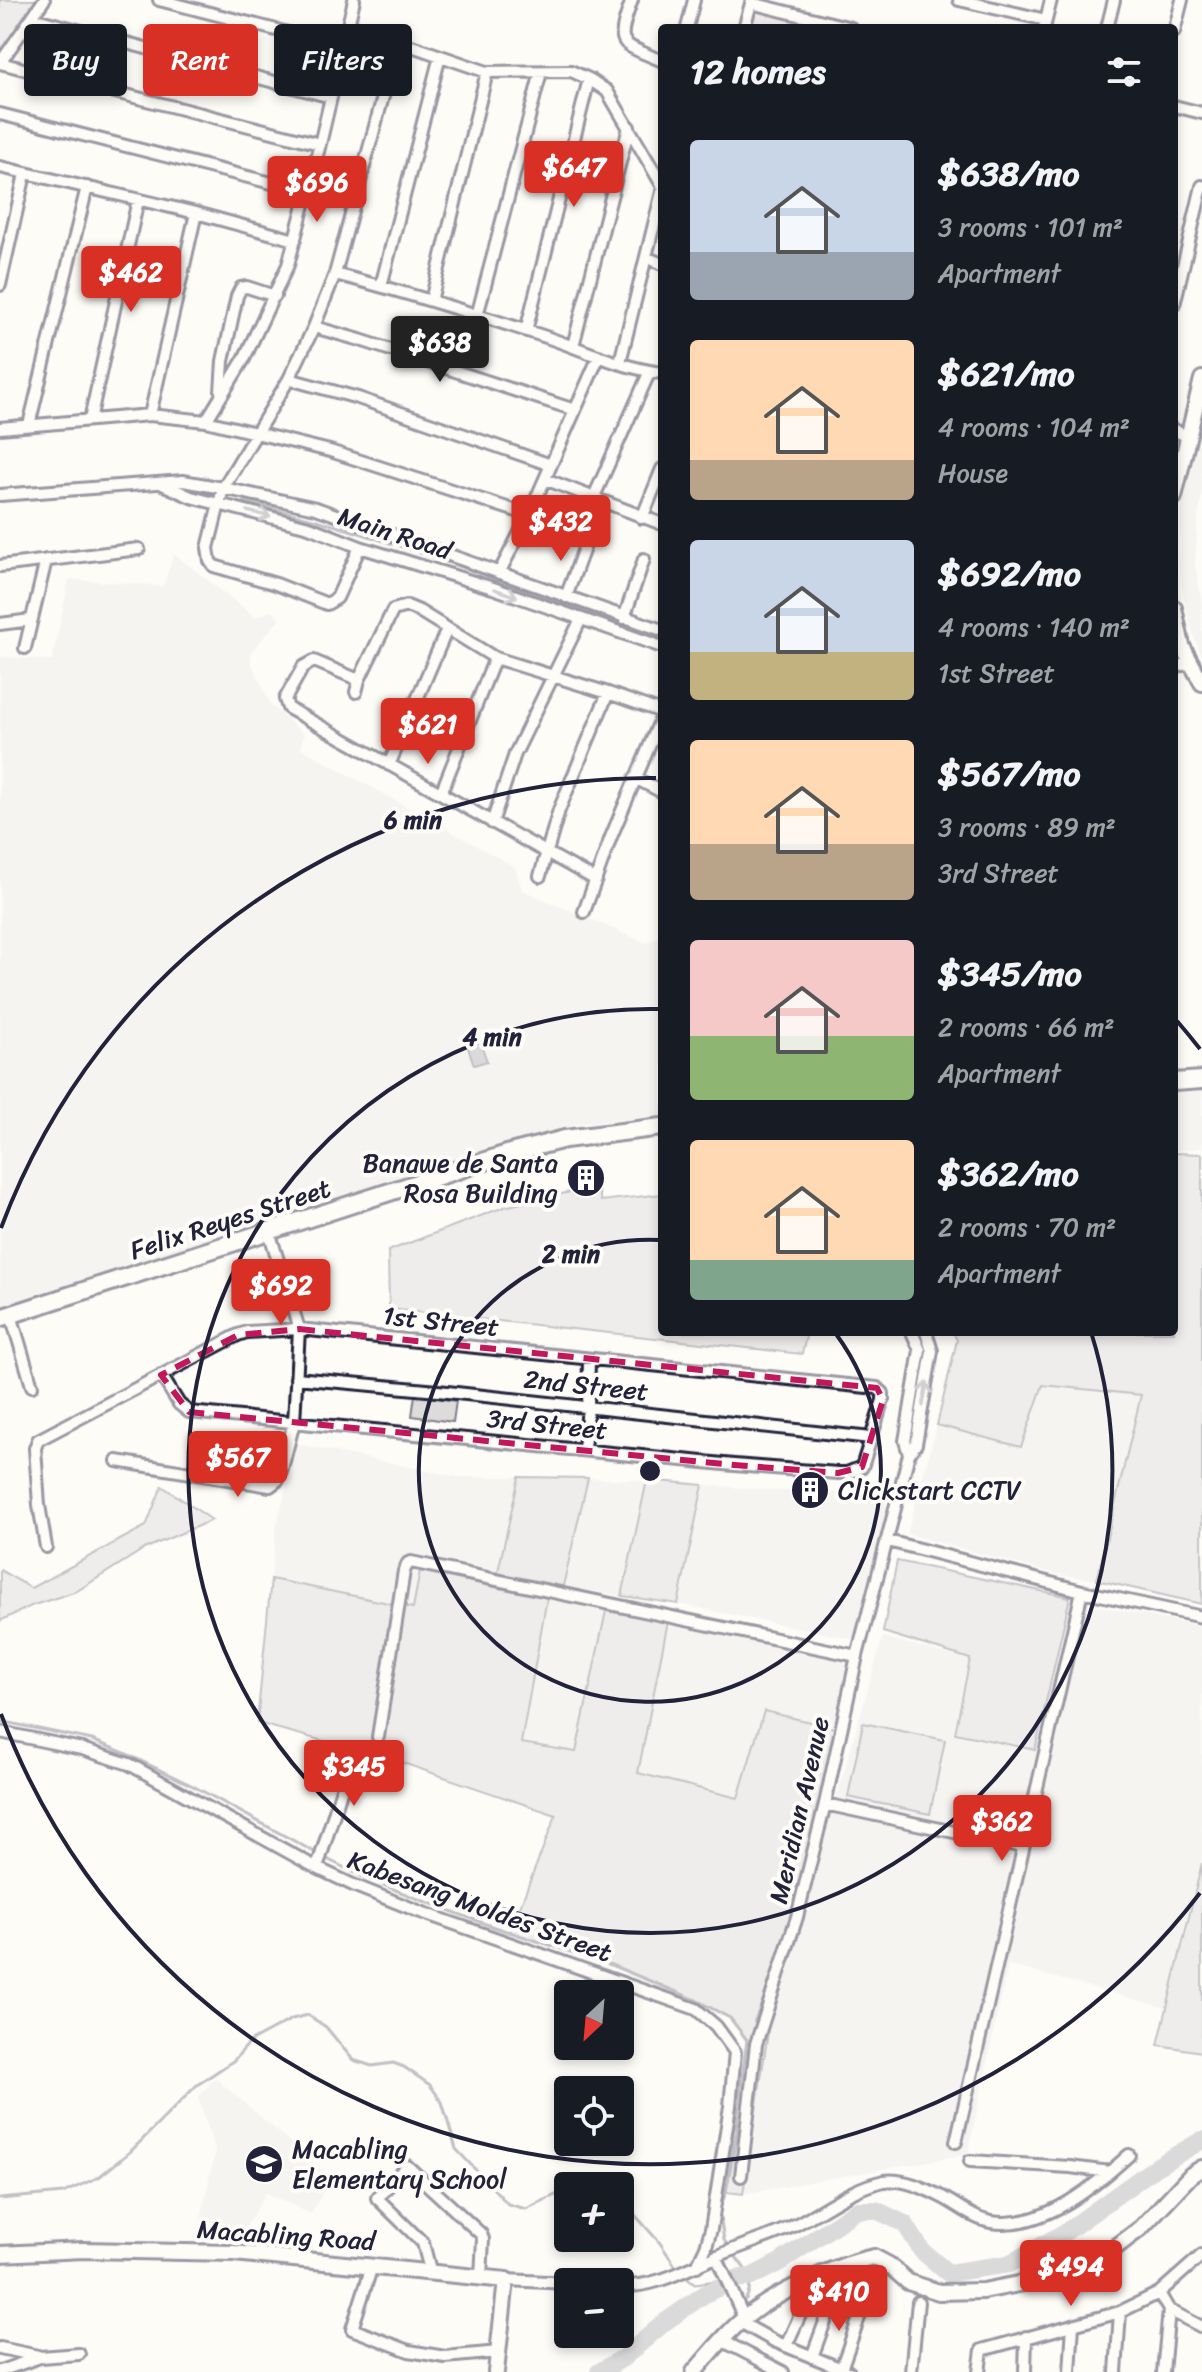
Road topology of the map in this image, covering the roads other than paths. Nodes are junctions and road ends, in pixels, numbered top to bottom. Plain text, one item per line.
1 (44, 0) edge
2 (159, 0) edge
3 (352, 0) edge
4 (632, 0) edge
5 (694, 0) edge
6 (959, 0) edge
7 (1051, 0) edge
8 (1114, 0) edge
9 (1182, 0) edge
10 (751, 2) edge
11 (32, 18) junction
12 (348, 24) edge
13 (688, 24) edge
14 (745, 24) edge
15 (836, 24) edge
16 (1045, 24) edge
17 (1108, 24) edge
18 (1176, 24) edge
19 (274, 29) edge
20 (412, 46) edge
21 (440, 56) junction
22 (658, 59) edge
23 (0, 63) edge
24 (487, 72) junction
25 (541, 72) junction
26 (589, 79) junction
27 (383, 96) edge
28 (331, 97) joint
29 (1178, 107) edge
30 (1202, 113) edge
31 (0, 114) edge
32 (629, 127) junction
33 (320, 144) junction
34 (0, 167) edge
35 (25, 174) junction
36 (658, 178) edge
37 (1202, 186) edge
38 (87, 187) junction
39 (307, 192) junction
40 (138, 200) junction
41 (658, 208) edge
42 (196, 213) junction
43 (295, 240) junction
44 (646, 257) junction
45 (658, 262) edge
46 (335, 274) junction
47 (0, 285) edge
48 (381, 286) junction
49 (1178, 288) edge
50 (275, 296) junction
51 (431, 301) junction
52 (477, 316) junction
53 (314, 327) junction
54 (526, 331) junction
55 (573, 346) junction
56 (599, 356) junction
57 (620, 362) junction
58 (650, 371) junction
59 (658, 372) edge
60 (289, 379) junction
61 (1202, 379) edge
62 (220, 396) junction
63 (575, 410) junction
64 (150, 415) junction
65 (90, 420) junction
66 (206, 421) junction
67 (1197, 421) edge
68 (29, 425) junction
69 (0, 428) edge
70 (256, 433) junction
71 (1181, 434) edge
72 (1178, 461) edge
73 (551, 465) junction
74 (545, 479) junction
75 (658, 480) edge
76 (158, 482) junction
77 (223, 488) junction
78 (0, 495) edge
79 (593, 499) junction
80 (219, 505) junction
81 (529, 515) junction
82 (642, 518) junction
83 (658, 523) edge
84 (587, 540) dead end
85 (360, 547) junction
86 (139, 549) dead end
87 (644, 559) dead end
88 (46, 560) junction
89 (0, 566) edge
90 (499, 573) junction
91 (566, 597) junction
92 (624, 618) junction
93 (581, 619) junction
94 (31, 620) junction
95 (0, 624) edge
96 (447, 629) junction
97 (658, 629) edge
98 (658, 646) edge
99 (1178, 646) edge
100 (25, 648) dead end
101 (495, 658) junction
102 (1192, 664) junction
103 (1178, 666) edge
104 (552, 675) junction
105 (359, 680) junction
106 (1202, 683) edge
107 (356, 692) dead end
108 (608, 693) junction
109 (658, 712) edge
110 (658, 723) edge
111 (389, 765) junction
112 (635, 778) junction
113 (658, 790) edge
114 (441, 793) junction
115 (492, 823) junction
116 (547, 851) junction
117 (540, 876) dead end
118 (596, 880) junction
119 (584, 912) dead end
120 (1202, 1080) edge
121 (1178, 1082) edge
122 (658, 1127) edge
123 (269, 1231) junction
124 (6, 1317) edge
125 (299, 1329) junction
126 (914, 1336) edge
127 (927, 1336) edge
128 (589, 1359) junction
129 (161, 1375) junction
130 (296, 1378) junction
131 (32, 1386) dead end
132 (877, 1388) joint
133 (588, 1407) junction
134 (294, 1422) junction
135 (871, 1438) junction
136 (584, 1449) junction
137 (909, 1454) junction
138 (117, 1461) dead end
139 (888, 1541) junction
140 (46, 1547) dead end
141 (1082, 1591) junction
142 (1202, 1617) edge
143 (857, 1656) junction
144 (0, 1732) edge
145 (378, 1737) dead end
146 (353, 1753) dead end
147 (825, 1804) junction
148 (1023, 1847) junction
149 (319, 1861) junction
150 (956, 2142) dead end
151 (1129, 2155) dead end
152 (970, 2161) dead end
153 (1202, 2168) edge
154 (1110, 2172) junction
155 (741, 2176) dead end
156 (0, 2254) edge
157 (718, 2260) junction
158 (1199, 2262) edge
159 (372, 2266) junction
160 (697, 2266) junction
161 (430, 2270) junction
162 (481, 2277) junction
163 (506, 2280) junction
164 (554, 2282) edge
165 (634, 2286) edge
166 (1159, 2293) junction
167 (834, 2297) dead end
168 (918, 2302) dead end
169 (805, 2304) dead end
170 (862, 2309) dead end
171 (1169, 2310) junction
172 (1120, 2312) junction
173 (742, 2320) junction
174 (1073, 2325) junction
175 (1202, 2327) edge
176 (1026, 2337) junction
177 (721, 2340) junction
178 (786, 2346) junction
179 (0, 2348) edge
180 (499, 2352) junction
181 (79, 2354) dead end
182 (40, 2357) junction
183 (812, 2357) junction
184 (845, 2370) edge
185 (0, 2371) edge
186 (496, 2372) edge
187 (694, 2372) edge
188 (783, 2372) edge
189 (911, 2372) edge
190 (979, 2372) edge
191 (1025, 2372) edge
192 (1070, 2372) edge
193 (1116, 2372) edge
194 (1163, 2372) edge

1 - 11 street
2 - 19 street
3 - 12 street
4 - 22 street
5 - 13 street
6 - 16 street
7 - 16 street
8 - 17 street
9 - 18 street
10 - 14 street
10 - 15 street
11 - 23 street
11 - 28 street
20 - 21 street
21 - 24 street
21 - 48 street
23 - 33 street
24 - 25 street
24 - 51 street
25 - 26 street
25 - 52 street
26 - 32 street
26 - 54 street
27 - 46 street
28 - 33 street
29 - 30 street
31 - 39 street
32 - 36 street
32 - 55 street
33 - 39 street
34 - 35 street
35 - 38 street
35 - 47 street
37 - 49 street
38 - 40 street
38 - 68 street
39 - 43 street
40 - 42 street
40 - 65 street
41 - 44 street
42 - 43 street
42 - 64 street
43 - 50 street
44 - 45 street
44 - 57 street
46 - 48 street
46 - 53 street
48 - 51 street
50 - 62 street
50 - 62 street
51 - 52 street
52 - 54 street
53 - 60 street
53 - 63 street
54 - 55 street
55 - 56 street
56 - 57 street
56 - 63 street
57 - 58 street
58 - 59 street
58 - 79 street
60 - 70 street
60 - 73 street
61 - 67 street
62 - 66 street
63 - 73 street
64 - 65 street
64 - 66 street
65 - 68 street
66 - 70 street
67 - 71 street
68 - 69 street
70 - 77 street
70 - 81 street
71 - 72 street
73 - 74 street
74 - 79 street
74 - 81 street
75 - 82 street
76 - 77 street, Main Road
76 - 78 street, Main Road
76 - 80 street, Main Road
77 - 80 street
77 - 90 street, Main Road
79 - 82 street
80 -> 85 street, Main Road
80 - 85 street
81 - 90 street
82 - 83 street
84 - 91 street
85 -> 93 street, Main Road
86 - 88 street
87 - 92 street
88 - 89 street
88 - 94 street
90 - 91 street, Main Road
91 - 92 street, Main Road
92 - 97 street, Main Road
93 - 98 street, Main Road
93 - 104 street
94 - 95 street
94 - 100 street
96 - 101 street
96 - 105 street
96 - 111 street
99 - 102 street
101 - 104 street
101 - 114 street
102 - 103 street
102 - 106 street
104 - 108 street
104 - 115 street
105 - 107 street
105 - 111 street
108 - 109 street
108 - 116 street
110 - 112 street
111 - 114 street
112 - 113 street
112 - 118 street
114 - 115 street
115 - 116 street
116 - 117 street
116 - 118 street
118 - 119 street
120 - 121 main road
122 - 123 main road, Felix Reyes Street
123 - 124 main road, Felix Reyes Street
123 - 125 street
124 - 131 street
125 - 128 street, 1st Street
125 - 129 street, 1st Street
125 - 130 street
126 - 137 street, Meridian Avenue
137 -> 127 street, Meridian Avenue
128 - 132 street, 1st Street
128 - 133 street
129 - 134 street, 3rd Street
129 - 140 street, 1st Street
130 - 133 street, 2nd Street
130 - 134 street
132 - 135 street, 3rd Street
133 - 135 street, 2nd Street
133 - 136 street
134 - 136 street, 3rd Street
134 - 138 street
135 - 136 street, 3rd Street
137 - 139 street, Meridian Avenue
139 - 141 street
139 - 143 street, Meridian Avenue
141 - 142 street
141 - 148 street
143 - 145 street
143 - 147 street, Meridian Avenue
144 - 149 street, Kabesang Moldes Street
146 - 149 street
147 - 148 street
147 - 155 street, Meridian Avenue
148 - 150 street
149 - 160 street, Kabesang Moldes Street
151 - 154 street
152 - 154 street
153 - 173 street
154 - 157 street
156 - 159 street, Macabling Road
157 - 160 street
157 - 173 street
158 - 166 street
159 - 161 street, Macabling Road
159 - 180 street
160 - 165 street
161 - 162 street, Macabling Road
161 - 162 street
162 - 163 street, Macabling Road
163 - 164 street, Macabling Road
163 - 180 street
166 - 171 street
166 - 172 street
167 - 183 street
168 - 189 street
169 - 178 street
170 - 184 street
171 - 175 street
171 - 194 street
172 - 174 street
172 - 193 street
173 - 177 street
173 - 178 street
174 - 176 street
174 - 192 street
176 - 190 street
176 - 191 street
177 - 187 street
177 - 188 street
178 - 183 street
179 - 182 street
180 - 186 street
181 - 182 street
182 - 185 street
183 - 184 street

